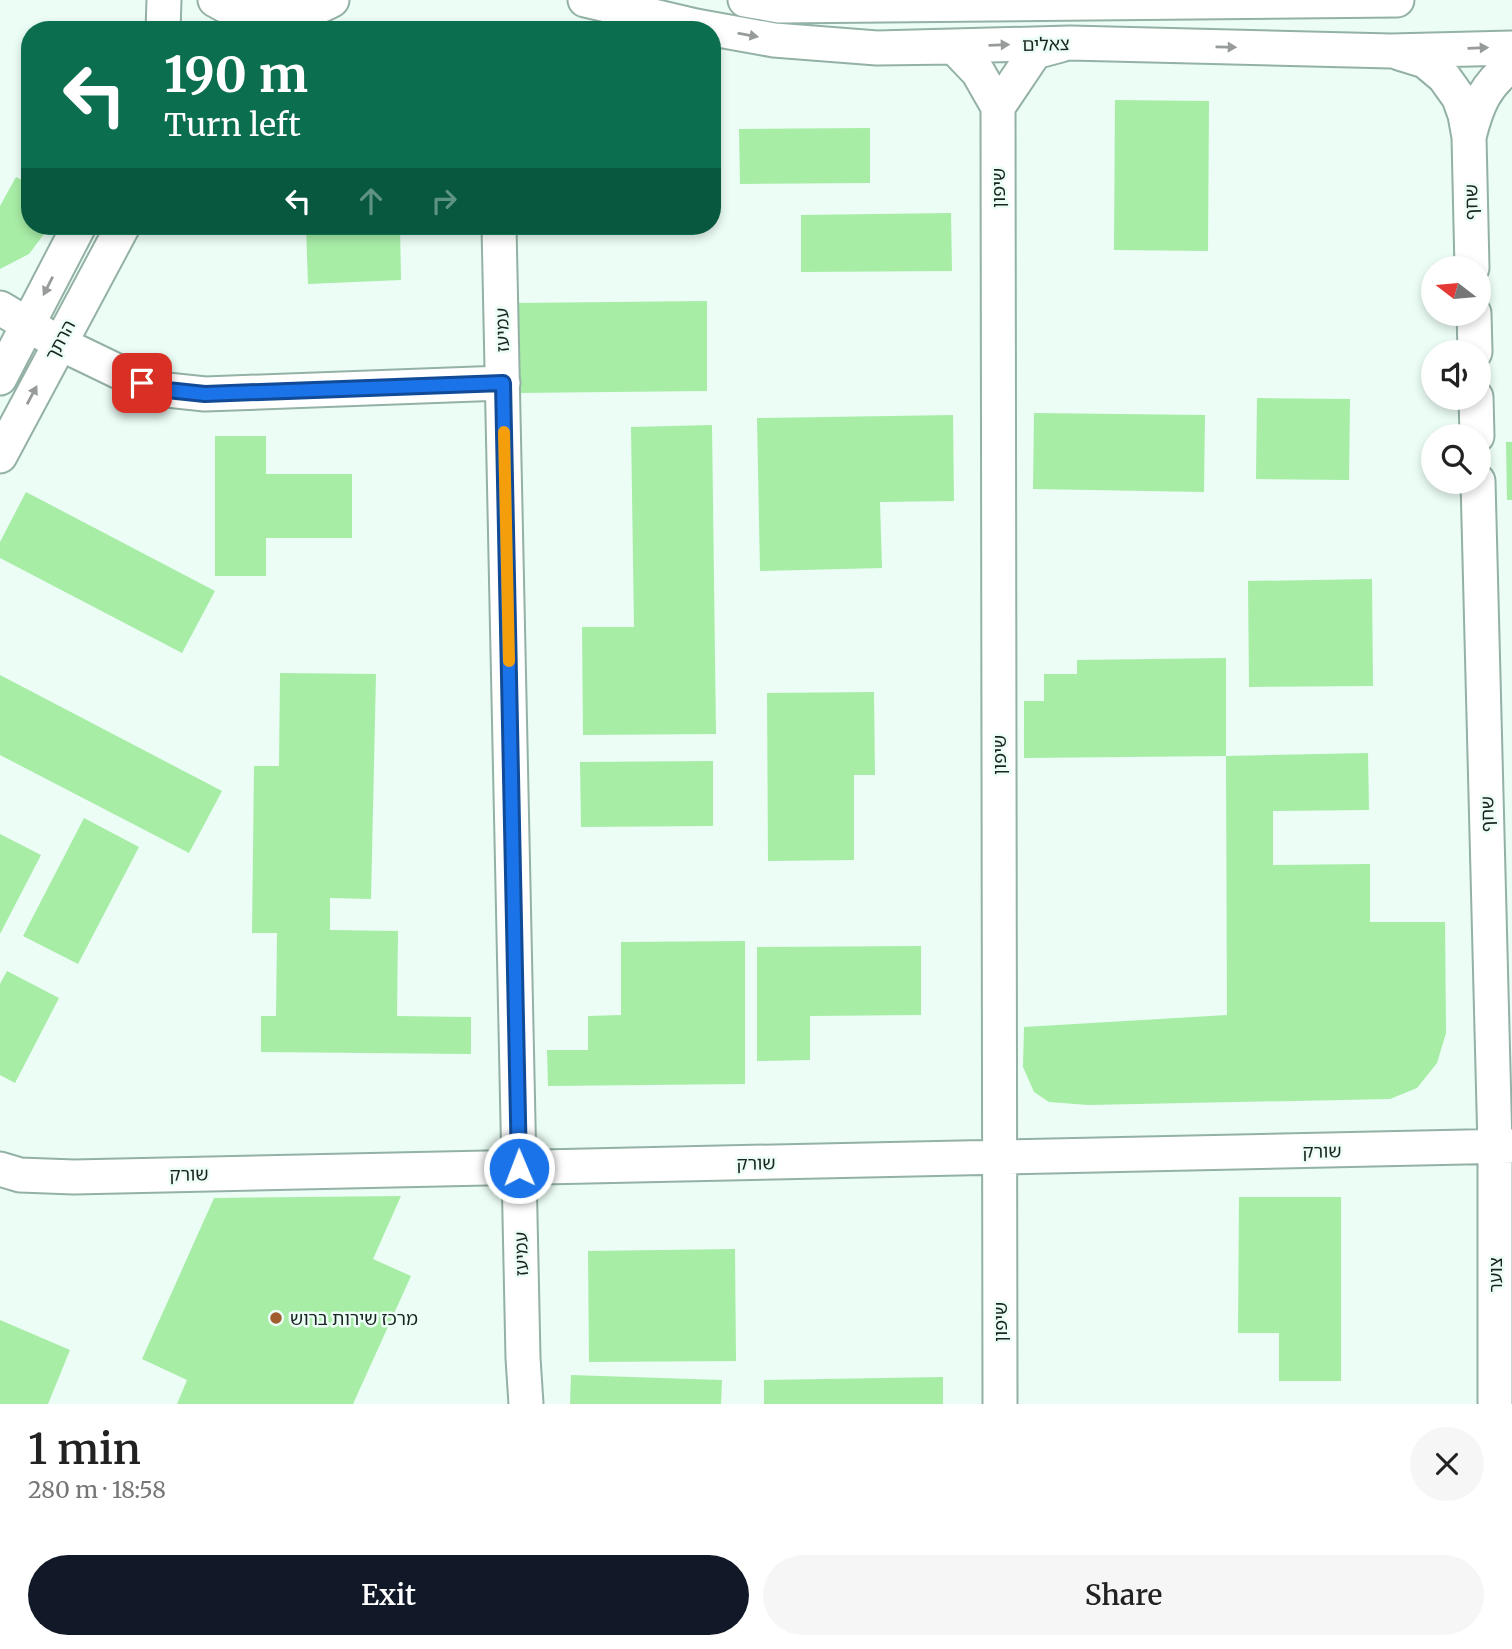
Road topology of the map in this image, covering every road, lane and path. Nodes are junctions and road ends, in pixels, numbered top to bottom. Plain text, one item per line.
1 (164, 0) edge
2 (215, 0) edge
3 (332, 0) edge
4 (585, 0) edge
5 (745, 0) edge
6 (1397, 0) edge
7 (1187, 1) edge
8 (163, 21) edge
9 (262, 21) edge
10 (268, 21) edge
11 (675, 21) edge
12 (721, 30) edge
13 (1070, 43) junction
14 (877, 48) junction
15 (1512, 48) edge
16 (1391, 51) junction
17 (1512, 65) edge
18 (998, 107) junction
19 (1469, 137) junction
20 (74, 235) edge
21 (118, 235) edge
22 (499, 235) edge
23 (1472, 256) edge
24 (0, 308) edge
25 (28, 325) junction
26 (59, 343) junction
27 (0, 379) edge
28 (503, 383) junction
29 (0, 456) edge
30 (1479, 494) edge
31 (1504, 1146) edge
32 (999, 1158) junction
33 (519, 1168) junction
34 (0, 1169) edge
35 (526, 1404) edge
36 (1000, 1404) edge
37 (1495, 1404) edge

1 - 8 street
2 - 9 street
3 - 10 street
4 -> 11 street, צאלים
5 - 7 street
6 - 7 street
12 -> 14 street, צאלים
14 -> 13 street, צאלים
13 -> 16 street, צאלים
13 - 18 street
14 - 18 street, שיפון
16 -> 15 street, צאלים
16 - 19 street, שחף
17 - 19 street, שחף
18 - 32 street, שיפון
19 - 23 street, שחף
20 -> 25 street, הרתך
21 - 26 street, הרתך
22 - 28 street, עמיעז
24 - 25 street
25 - 26 street
25 - 27 street, הרתך
26 - 28 street
29 -> 26 street, הרתך
28 - 33 street, עמיעז
30 - 31 street, שחף
31 - 32 street, שורק
31 - 37 street, צוער
32 - 33 street, שורק
32 - 36 street, שיפון
33 - 34 street, שורק
33 - 35 street, עמיעז

